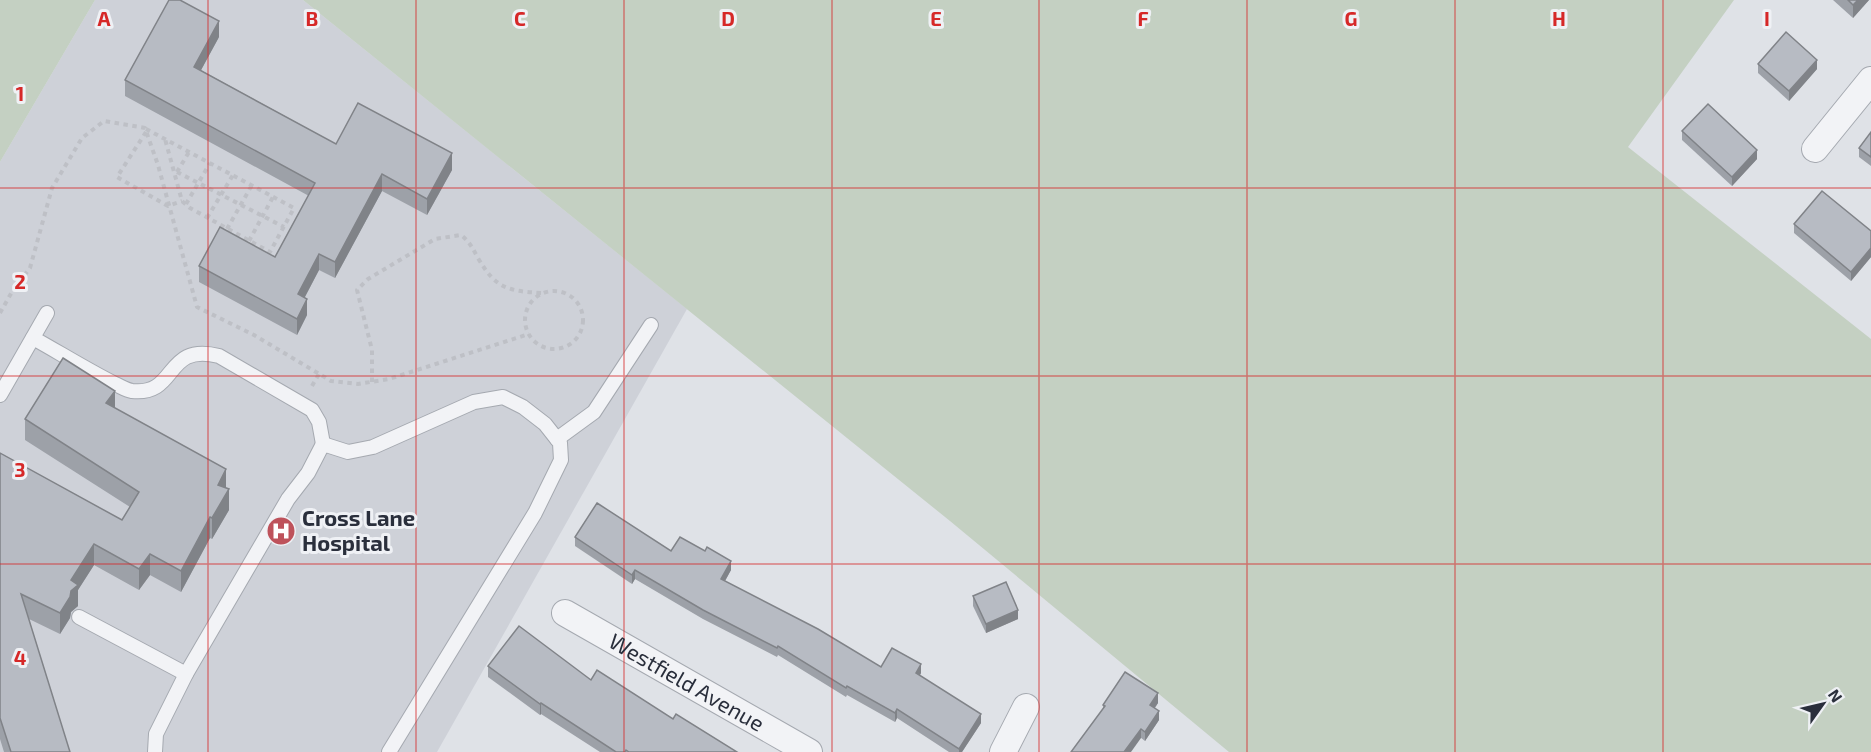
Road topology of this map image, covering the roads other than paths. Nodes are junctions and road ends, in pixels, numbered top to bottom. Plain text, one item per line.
1 (1871, 80) edge
2 (1815, 149) dead end
3 (47, 313) dead end
4 (651, 325) dead end
5 (33, 338) junction
6 (0, 395) edge
7 (557, 439) junction
8 (323, 444) junction
9 (565, 612) dead end
10 (79, 617) edge
11 (186, 674) junction
12 (1026, 707) dead end
13 (155, 752) edge
14 (389, 752) edge
15 (809, 752) edge
16 (1003, 752) edge

1 - 2 street
3 - 5 lane
4 - 7 lane
5 - 6 lane
5 - 8 lane
7 - 8 lane
7 - 14 lane
8 - 11 lane
9 - 15 street, Westfield Avenue
10 - 11 lane
11 - 13 lane
12 - 16 street

